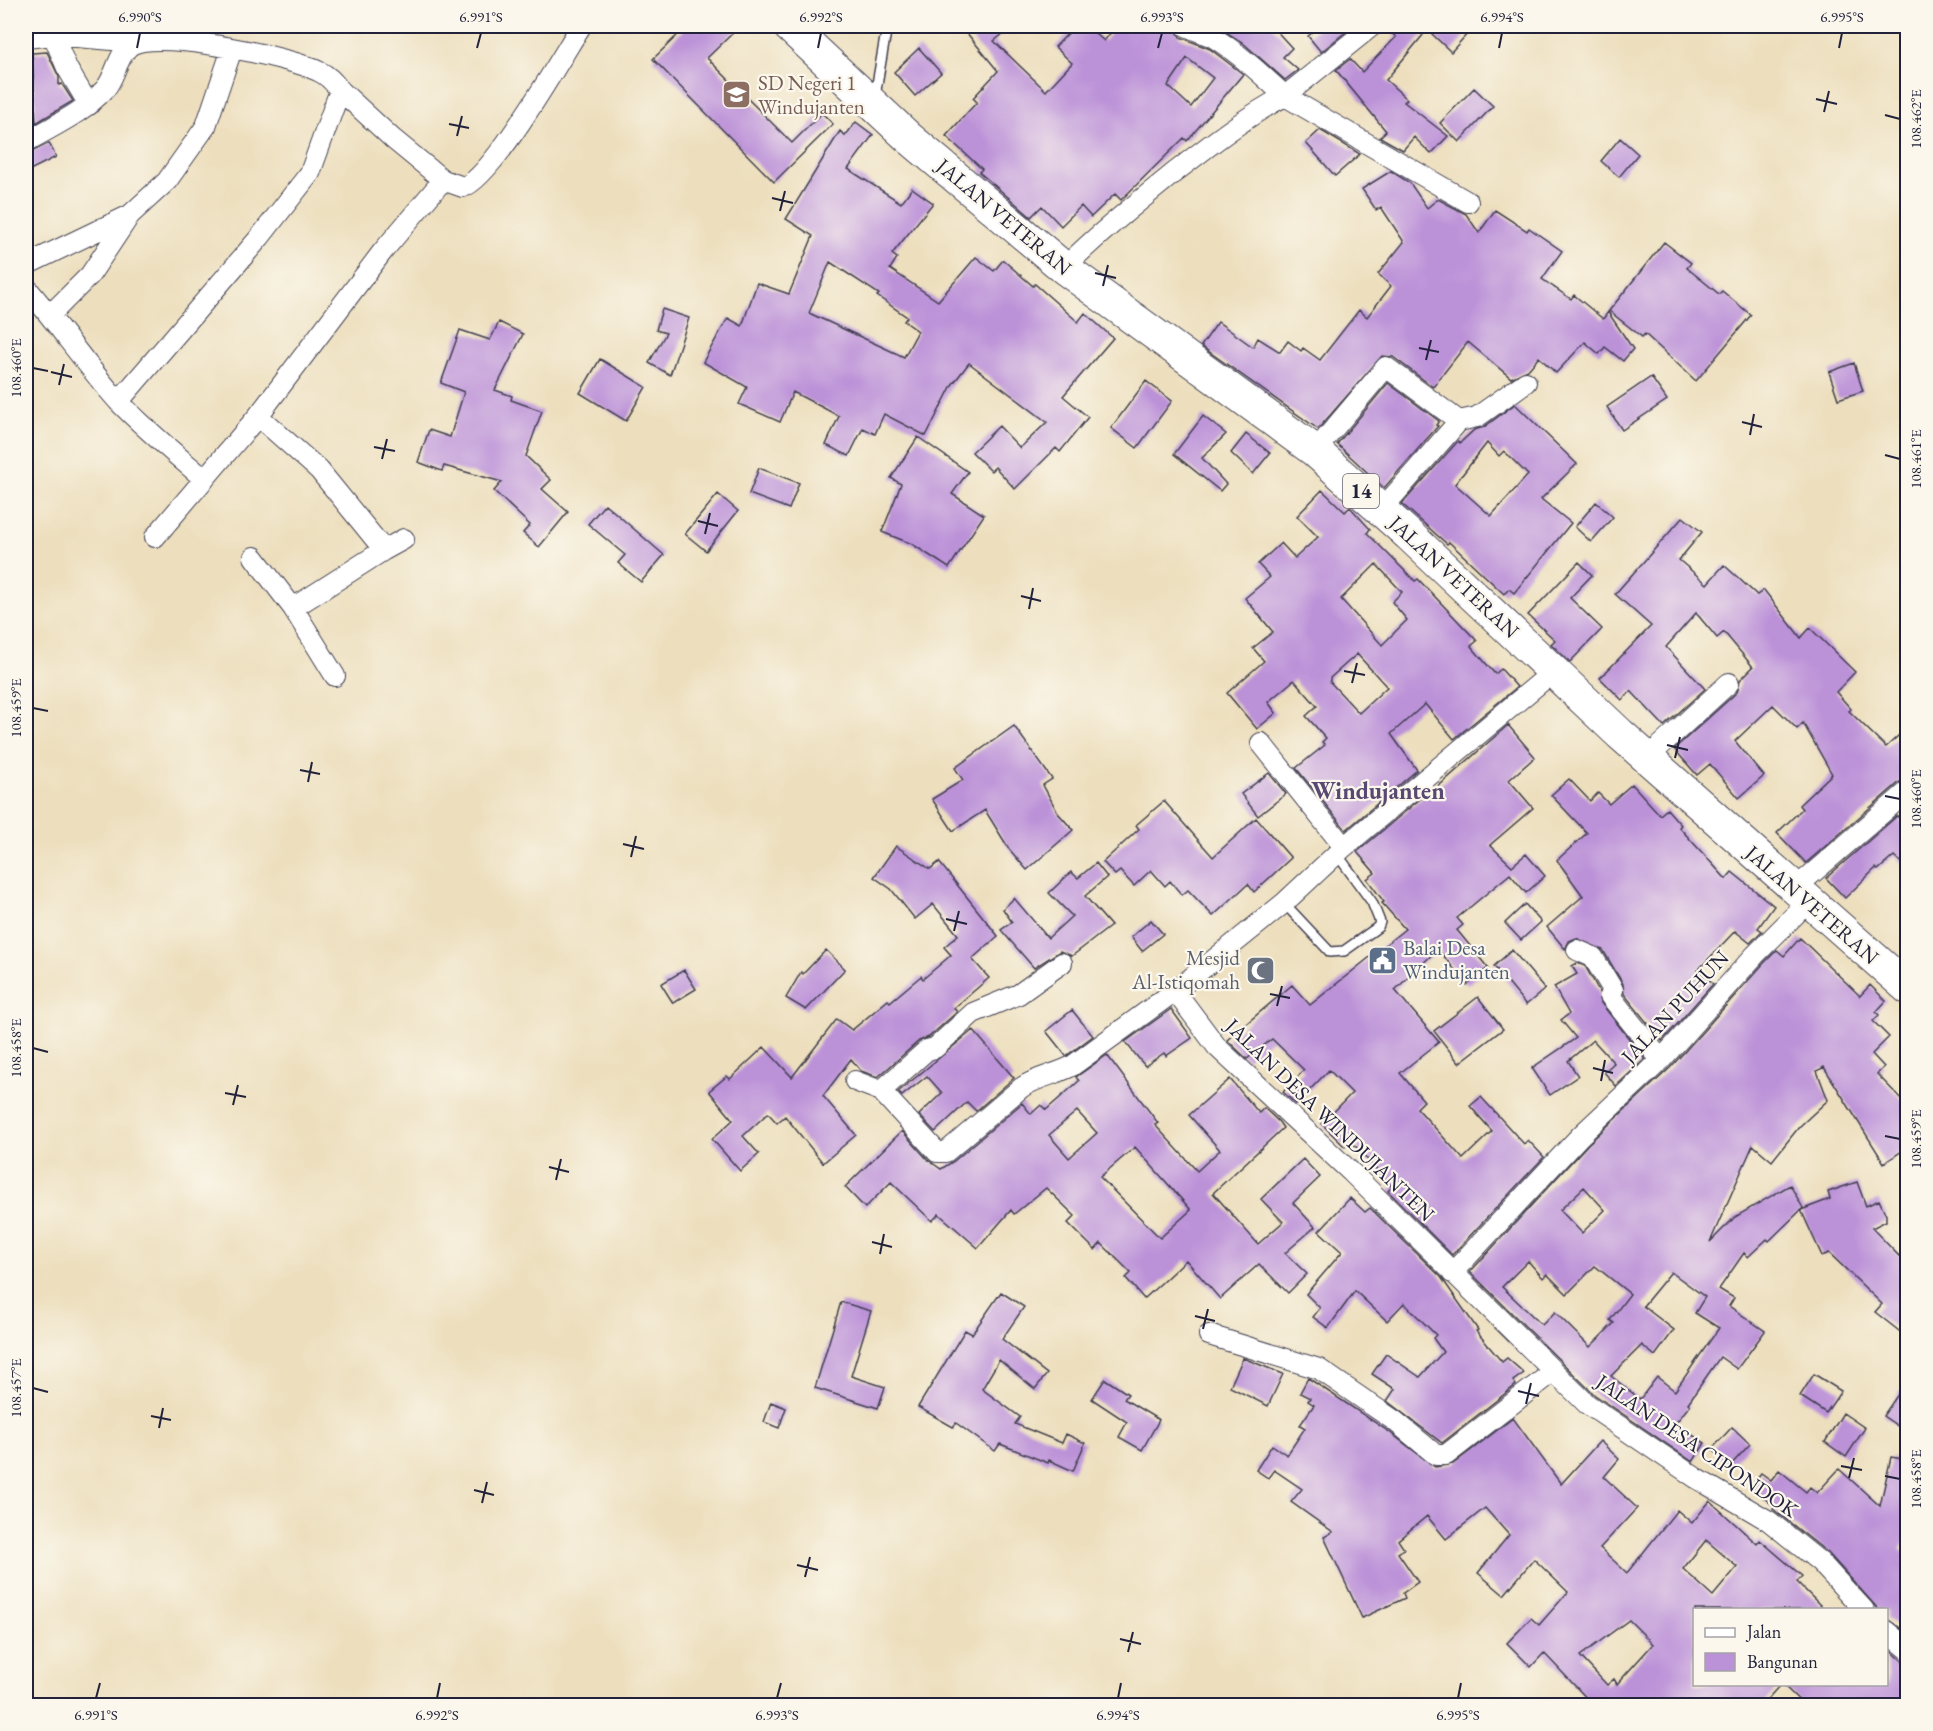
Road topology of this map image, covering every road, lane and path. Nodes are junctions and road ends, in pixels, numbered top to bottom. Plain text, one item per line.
1 (581, 26) edge
2 (789, 26) edge
3 (887, 26) edge
4 (1186, 26) edge
5 (1372, 26) edge
6 (53, 35) junction
7 (26, 38) edge
8 (136, 42) junction
9 (232, 49) junction
10 (340, 90) junction
11 (1285, 96) junction
12 (873, 104) junction
13 (89, 105) junction
14 (26, 142) edge
15 (443, 180) junction
16 (1468, 202) dead end
17 (130, 215) junction
18 (26, 265) edge
19 (1064, 268) junction
20 (26, 287) edge
21 (51, 314) junction
22 (1526, 382) dead end
23 (119, 401) junction
24 (258, 416) junction
25 (1459, 421) junction
26 (1315, 451) junction
27 (203, 478) junction
28 (1382, 509) junction
29 (155, 537) dead end
30 (404, 539) dead end
31 (384, 550) junction
32 (254, 557) dead end
33 (293, 608) junction
34 (1554, 671) junction
35 (335, 676) dead end
36 (1729, 683) dead end
37 (1261, 743) dead end
38 (1647, 758) junction
39 (1908, 791) edge
40 (1340, 851) junction
41 (1801, 896) junction
42 (1284, 903) junction
43 (1577, 950) dead end
44 (1062, 963) dead end
45 (1908, 988) edge
46 (1175, 991) junction
47 (1661, 1060) junction
48 (855, 1081) dead end
49 (881, 1090) junction
50 (1452, 1273) junction
51 (1503, 1324) joint
52 (1209, 1335) dead end
53 (1553, 1372) junction
54 (1862, 1608) edge
55 (1888, 1632) edge
56 (1908, 1649) edge

1 - 15 street
2 - 12 highway, JALAN VETERAN / 14
3 - 12 lane
4 - 11 street
5 - 11 street
6 - 7 street
6 - 8 street
6 - 13 street
8 - 9 street
8 - 13 street
9 - 10 street
9 - 17 street
10 - 15 street
10 - 23 street
11 - 16 street
11 - 19 street
12 - 19 highway, JALAN VETERAN / 14
13 - 14 street
15 - 24 street
17 - 18 street
17 - 21 street
19 - 26 highway, JALAN VETERAN / 14
20 - 21 street
21 - 23 street
22 - 25 street
23 - 27 street
24 - 27 street
24 - 31 street
25 - 26 street
25 - 28 street
26 - 28 highway, JALAN VETERAN / 14
27 - 29 street
28 - 34 highway, JALAN VETERAN / 14
30 - 31 street
31 - 33 street
32 - 33 street
33 - 35 street
34 - 38 highway, JALAN VETERAN / 14
34 - 40 street
36 - 38 street
37 - 40 street
38 - 41 highway, JALAN VETERAN / 14
39 - 41 street, JALAN PUHUN
40 - 42 street
40 - 42 lane
41 - 45 highway, JALAN VETERAN / 14
41 - 47 street, JALAN PUHUN
42 - 46 street
43 - 47 street
44 - 49 street
46 - 49 street
46 - 50 street, JALAN DESA WINDUJANTEN
47 - 50 street, JALAN PUHUN
48 - 49 street
50 - 51 street, JALAN DESA WINDUJANTEN
51 - 53 street, JALAN DESA CIPONDOK
52 - 53 street
53 - 54 street, JALAN DESA CIPONDOK
55 - 56 street

